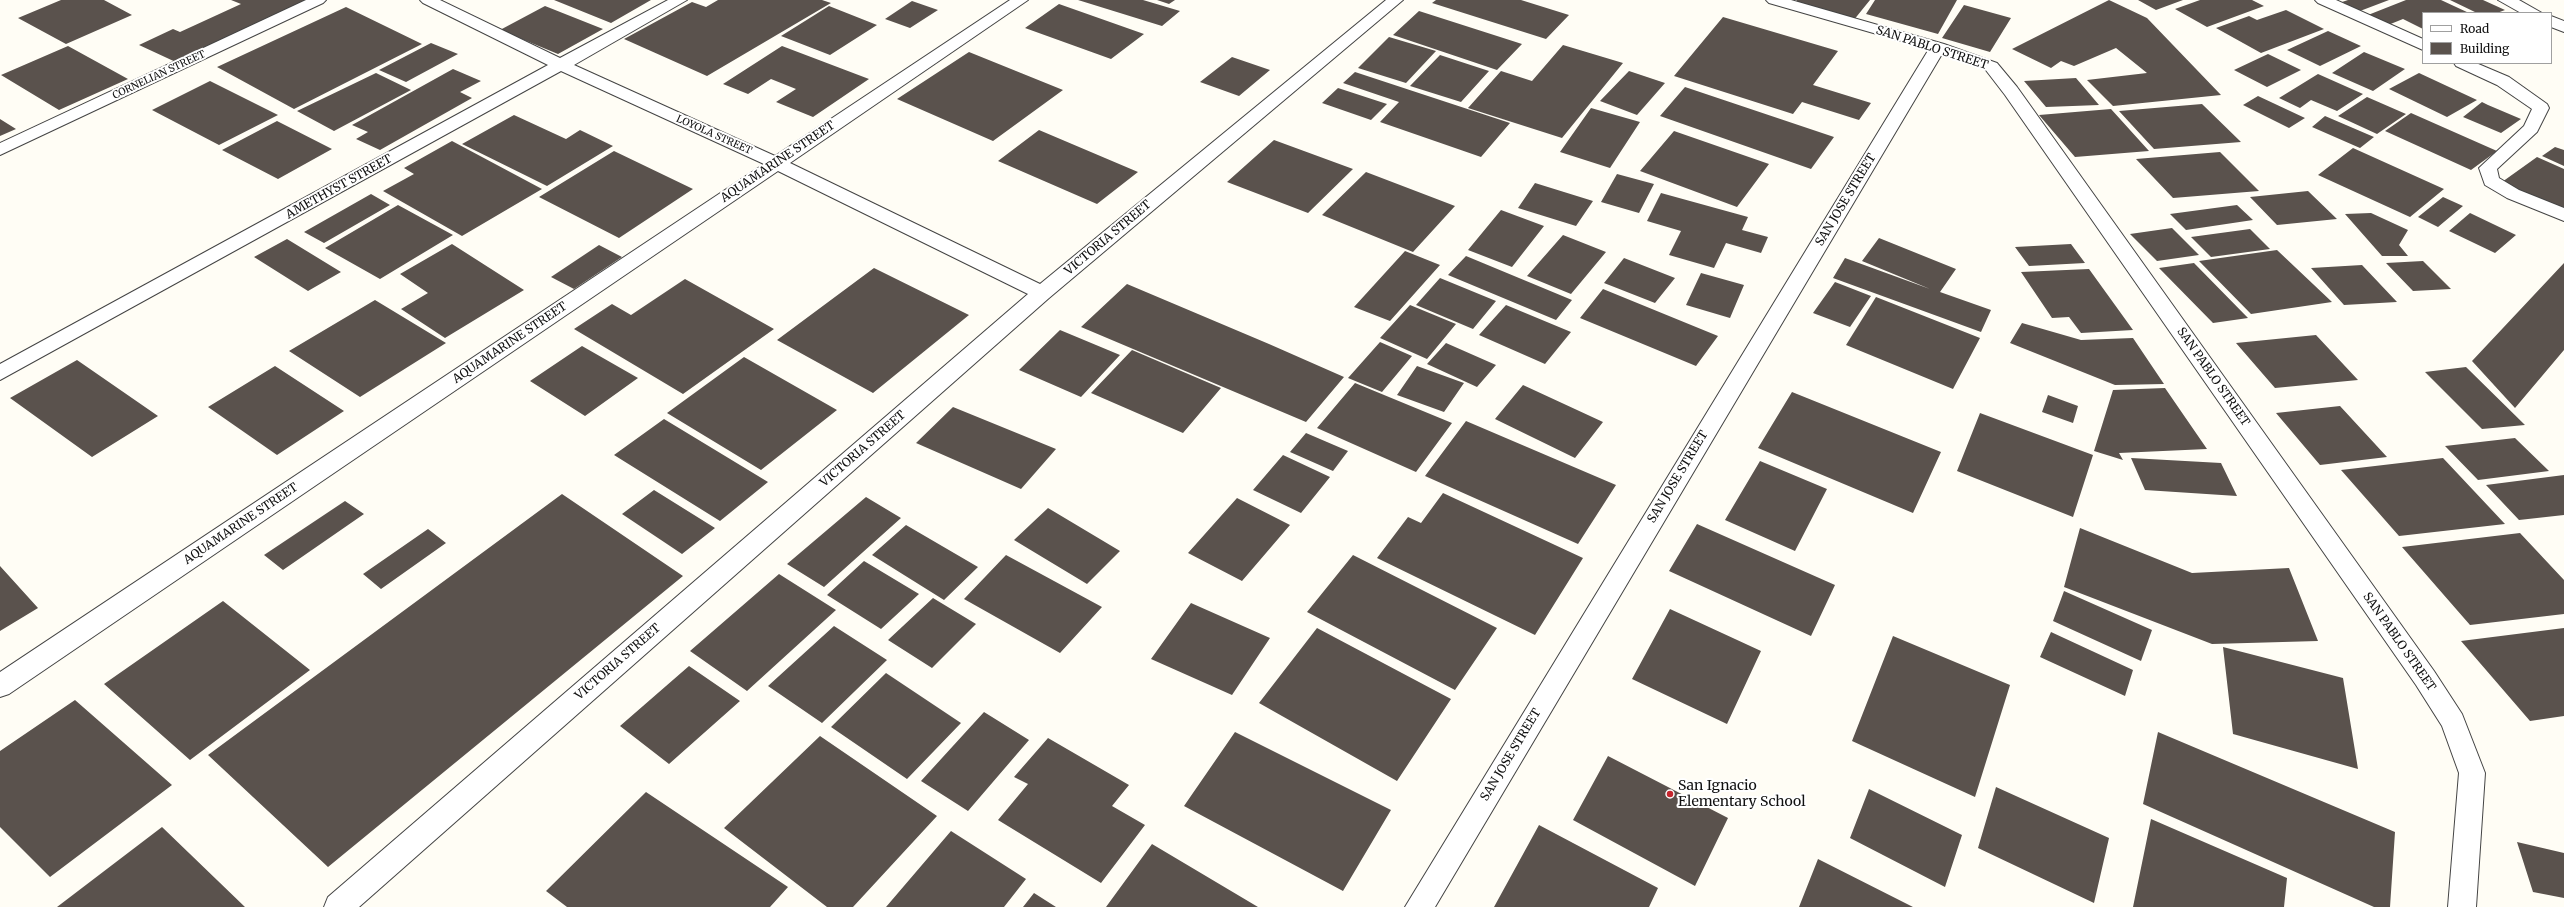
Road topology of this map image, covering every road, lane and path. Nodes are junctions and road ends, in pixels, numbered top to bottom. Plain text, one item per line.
1 (318, 0) edge
2 (428, 0) edge
3 (679, 0) edge
4 (1020, 0) edge
5 (1395, 0) edge
6 (1774, 0) edge
7 (2323, 0) edge
8 (2506, 0) edge
9 (2532, 12) edge
10 (2552, 21) edge
11 (2564, 27) edge
12 (2422, 45) edge
13 (1938, 47) junction
14 (2464, 64) edge
15 (560, 65) junction
16 (0, 150) edge
17 (776, 163) junction
18 (2564, 215) edge
19 (1042, 293) junction
20 (0, 373) edge
21 (0, 686) edge
22 (338, 907) edge
23 (1419, 907) edge
24 (2462, 907) edge

1 - 16 street, CORNELIAN STREET
2 - 15 street, LOYOLA STREET
3 - 15 street, AMETHYST STREET
4 - 17 street, AQUAMARINE STREET
5 - 19 street, VICTORIA STREET
6 - 13 street, SAN PABLO STREET
7 - 12 street
8 - 9 street
10 - 11 street
13 - 23 street, SAN JOSE STREET
13 - 24 street, SAN PABLO STREET
14 - 18 street
15 - 17 street, LOYOLA STREET
15 - 20 street, AMETHYST STREET
17 - 19 street, LOYOLA STREET
17 - 21 street, AQUAMARINE STREET
19 - 22 street, VICTORIA STREET

